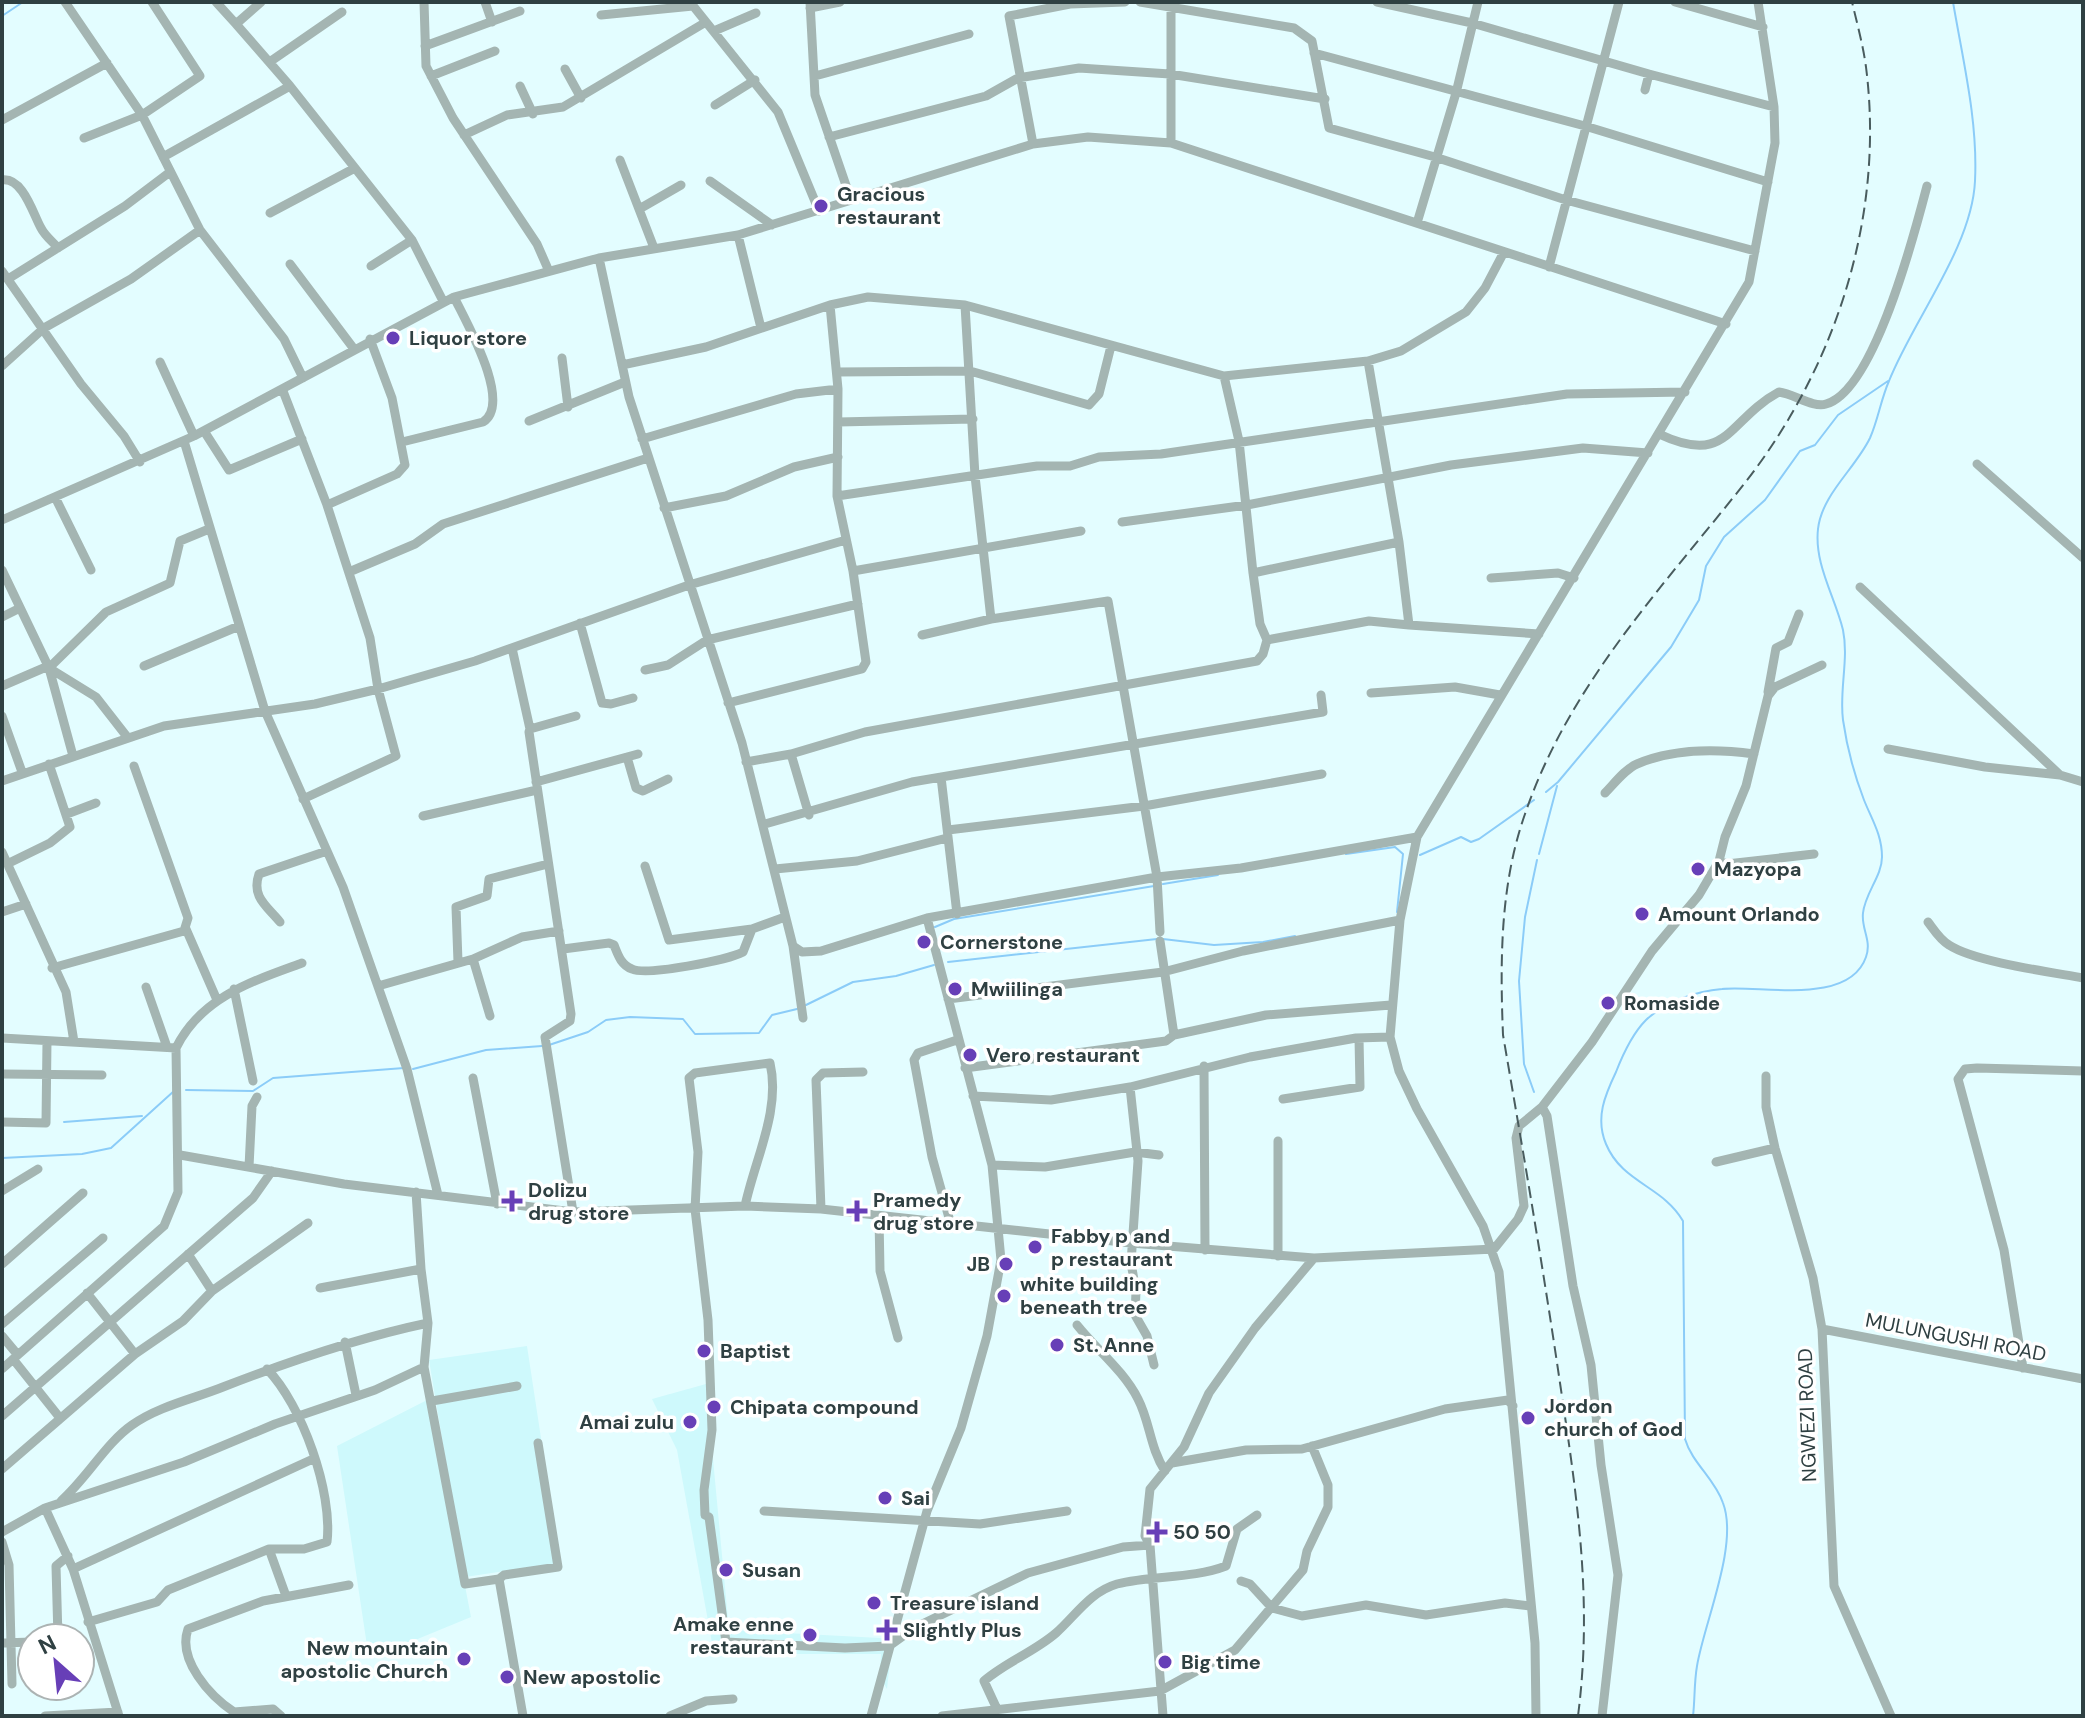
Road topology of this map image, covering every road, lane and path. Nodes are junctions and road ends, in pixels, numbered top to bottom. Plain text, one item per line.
1 (65, 2) edge
2 (152, 2) edge
3 (216, 2) edge
4 (261, 2) edge
5 (424, 2) edge
6 (485, 2) edge
7 (840, 2) edge
8 (1125, 2) edge
9 (1140, 2) edge
10 (1377, 2) edge
11 (1478, 2) edge
12 (1619, 2) edge
13 (1675, 2) edge
14 (1758, 2) edge
15 (691, 4) edge
16 (1171, 4) edge
17 (810, 5) edge
18 (520, 11) dead end
19 (342, 12) dead end
20 (756, 13) dead end
21 (601, 15) dead end
22 (492, 22) junction
23 (706, 22) junction
24 (1472, 23) junction
25 (236, 24) junction
26 (1763, 27) junction
27 (714, 31) junction
28 (969, 34) dead end
29 (425, 46) junction
30 (495, 51) dead end
31 (1314, 53) junction
32 (1603, 60) junction
33 (271, 61) junction
34 (107, 63) junction
35 (565, 69) dead end
36 (1170, 74) junction
37 (1649, 74) junction
38 (431, 76) junction
39 (815, 76) junction
40 (1018, 78) junction
41 (755, 80) junction
42 (290, 86) junction
43 (520, 86) dead end
44 (1645, 90) dead end
45 (1456, 93) junction
46 (581, 98) junction
47 (1325, 99) junction
48 (715, 105) dead end
49 (1774, 107) junction
50 (533, 114) junction
51 (142, 115) junction
52 (2, 120) edge
53 (1585, 126) junction
54 (464, 135) junction
55 (829, 137) junction
56 (84, 138) dead end
57 (1171, 143) junction
58 (1033, 144) junction
59 (163, 157) junction
60 (1435, 157) junction
61 (620, 160) dead end
62 (355, 168) junction
63 (170, 172) junction
64 (2, 180) edge
65 (710, 181) dead end
66 (1768, 182) junction
67 (681, 185) dead end
68 (1927, 186) dead end
69 (851, 200) junction
70 (1566, 200) junction
71 (641, 208) junction
72 (819, 211) junction
73 (270, 213) dead end
74 (1417, 223) junction
75 (772, 225) junction
76 (200, 230) junction
77 (738, 235) junction
78 (412, 240) junction
79 (58, 248) junction
80 (654, 248) junction
81 (1755, 251) junction
82 (1504, 252) junction
83 (599, 258) junction
84 (290, 264) dead end
85 (371, 266) dead end
86 (1549, 267) junction
87 (548, 269) junction
88 (5, 275) edge
89 (454, 297) junction
90 (443, 301) junction
91 (830, 305) junction
92 (965, 305) junction
93 (1726, 324) junction
94 (44, 328) junction
95 (761, 328) junction
96 (370, 339) junction
97 (1111, 346) junction
98 (354, 349) junction
99 (562, 358) dead end
100 (1368, 361) junction
101 (160, 362) dead end
102 (622, 365) junction
103 (2, 366) edge
104 (970, 371) junction
105 (837, 372) junction
106 (1224, 376) junction
107 (303, 378) junction
108 (625, 382) junction
109 (838, 389) junction
110 (283, 391) junction
111 (1685, 392) junction
112 (568, 407) junction
113 (973, 419) junction
114 (529, 421) dead end
115 (838, 422) junction
116 (1379, 422) junction
117 (1659, 434) junction
118 (194, 436) junction
119 (302, 439) junction
120 (642, 439) junction
121 (1239, 441) junction
122 (402, 442) junction
123 (1648, 453) junction
124 (838, 457) junction
125 (648, 458) junction
126 (140, 462) junction
127 (1977, 464) dead end
128 (975, 476) junction
129 (1388, 479) junction
130 (837, 496) junction
131 (56, 499) junction
132 (327, 505) junction
133 (1247, 505) junction
134 (664, 508) junction
135 (2, 520) edge
136 (1122, 522) dead end
137 (209, 529) junction
138 (1081, 531) dead end
139 (846, 540) junction
140 (1399, 542) junction
141 (984, 548) junction
142 (2083, 558) edge
143 (2, 570) edge
144 (91, 570) dead end
145 (853, 571) junction
146 (349, 572) junction
147 (1253, 573) junction
148 (1491, 578) dead end
149 (1574, 578) junction
150 (689, 585) junction
151 (1860, 587) dead end
152 (858, 604) junction
153 (20, 608) junction
154 (1799, 614) dead end
155 (2, 617) edge
156 (991, 619) junction
157 (580, 623) junction
158 (1409, 625) junction
159 (239, 626) junction
160 (1539, 634) junction
161 (922, 635) dead end
162 (707, 640) junction
163 (1267, 640) junction
164 (512, 648) junction
165 (1822, 665) dead end
166 (144, 666) dead end
167 (48, 668) junction
168 (645, 670) dead end
169 (2, 686) edge
170 (1124, 686) junction
171 (378, 689) junction
172 (1371, 693) dead end
173 (1321, 695) dead end
174 (1500, 695) junction
175 (1768, 696) junction
176 (633, 698) dead end
177 (728, 703) junction
178 (265, 711) junction
179 (2, 716) edge
180 (576, 716) dead end
181 (530, 729) junction
182 (128, 738) junction
183 (1134, 746) junction
184 (1888, 749) dead end
185 (791, 754) junction
186 (1754, 754) junction
187 (73, 756) junction
188 (746, 762) junction
189 (49, 764) junction
190 (134, 766) dead end
191 (22, 772) junction
192 (1322, 774) dead end
193 (2060, 775) junction
194 (941, 777) junction
195 (668, 779) dead end
196 (2, 781) edge
197 (2083, 782) edge
198 (537, 786) junction
199 (1605, 793) dead end
200 (303, 799) junction
201 (96, 803) dead end
202 (1144, 806) junction
203 (67, 814) junction
204 (809, 815) junction
205 (423, 816) dead end
206 (765, 824) junction
207 (947, 834) junction
208 (1417, 837) junction
209 (327, 851) junction
210 (2, 852) edge
211 (1814, 854) dead end
212 (1719, 861) junction
213 (7, 864) junction
214 (548, 864) junction
215 (645, 866) dead end
216 (775, 869) junction
217 (1157, 877) junction
218 (26, 904) junction
219 (2, 912) edge
220 (957, 914) junction
221 (785, 917) junction
222 (927, 918) junction
223 (1400, 920) junction
224 (280, 922) dead end
225 (1928, 922) dead end
226 (186, 929) junction
227 (752, 929) junction
228 (559, 931) junction
229 (793, 946) junction
230 (563, 949) junction
231 (473, 959) junction
232 (458, 962) junction
233 (302, 963) dead end
234 (52, 968) junction
235 (1163, 972) junction
236 (2083, 978) edge
237 (378, 986) junction
238 (146, 987) dead end
239 (234, 989) junction
240 (948, 999) junction
241 (217, 1000) junction
242 (1391, 1005) junction
243 (490, 1016) dead end
244 (803, 1018) dead end
245 (1174, 1035) junction
246 (1390, 1037) junction
247 (2, 1038) edge
248 (1359, 1038) junction
249 (957, 1040) junction
250 (47, 1041) junction
251 (74, 1042) junction
252 (172, 1047) junction
253 (1204, 1066) junction
254 (965, 1068) junction
255 (2083, 1071) edge
256 (863, 1072) dead end
257 (2, 1074) edge
258 (102, 1075) dead end
259 (46, 1076) junction
260 (1766, 1076) dead end
261 (473, 1078) dead end
262 (253, 1081) dead end
263 (1130, 1087) junction
264 (973, 1096) junction
265 (257, 1097) dead end
266 (1283, 1099) dead end
267 (1542, 1107) junction
268 (2, 1122) edge
269 (1278, 1141) dead end
270 (1775, 1148) junction
271 (1135, 1152) junction
272 (180, 1155) junction
273 (1159, 1155) dead end
274 (1716, 1162) dead end
275 (992, 1165) junction
276 (249, 1167) junction
277 (38, 1169) dead end
278 (272, 1171) junction
279 (2, 1191) edge
280 (416, 1192) junction
281 (83, 1193) dead end
282 (438, 1195) junction
283 (497, 1204) junction
284 (745, 1206) junction
285 (695, 1209) junction
286 (821, 1209) junction
287 (573, 1212) junction
288 (879, 1217) junction
289 (308, 1223) dead end
290 (951, 1225) junction
291 (998, 1227) junction
292 (103, 1238) dead end
293 (1131, 1243) junction
294 (1494, 1249) junction
295 (1205, 1250) junction
296 (188, 1254) junction
297 (1278, 1256) junction
298 (1314, 1258) junction
299 (2, 1264) edge
300 (421, 1269) junction
301 (320, 1288) dead end
302 (212, 1291) junction
303 (87, 1293) junction
304 (111, 1321) junction
305 (428, 1323) junction
306 (2, 1324) edge
307 (1077, 1325) dead end
308 (1822, 1329) junction
309 (2, 1336) edge
310 (898, 1338) dead end
311 (345, 1342) junction
312 (135, 1354) junction
313 (15, 1357) junction
314 (1154, 1365) dead end
315 (424, 1367) junction
316 (2023, 1368) junction
317 (2, 1369) edge
318 (267, 1369) junction
319 (2083, 1379) edge
320 (517, 1386) dead end
321 (34, 1387) junction
322 (356, 1395) junction
323 (432, 1401) junction
324 (1513, 1406) junction
325 (300, 1415) junction
326 (2, 1416) edge
327 (60, 1418) junction
328 (538, 1443) dead end
329 (1312, 1446) junction
330 (313, 1459) junction
331 (1168, 1467) junction
332 (2, 1469) edge
333 (59, 1504) junction
334 (45, 1508) junction
335 (764, 1511) dead end
336 (1067, 1511) dead end
337 (1257, 1515) dead end
338 (924, 1523) junction
339 (2, 1532) edge
340 (2, 1542) edge
341 (1150, 1545) junction
342 (269, 1549) junction
343 (68, 1556) junction
344 (73, 1569) junction
345 (1152, 1577) junction
346 (499, 1579) junction
347 (1241, 1581) dead end
348 (349, 1585) dead end
349 (286, 1596) junction
350 (1530, 1606) junction
351 (1272, 1608) junction
352 (58, 1622) edge
353 (88, 1622) joint
354 (6, 1643) edge
355 (889, 1646) junction
356 (96, 1647) edge
357 (12, 1684) dead end
358 (1160, 1691) junction
359 (733, 1699) dead end
360 (996, 1707) junction
361 (118, 1714) edge
362 (45, 1716) edge
363 (281, 1716) edge
364 (523, 1716) edge
365 (670, 1716) edge
366 (871, 1716) edge
367 (942, 1716) edge
368 (1163, 1716) edge
369 (1536, 1716) edge
370 (1602, 1716) edge
371 (1891, 1716) edge

1 - 34 street
2 - 51 street
3 - 25 street
4 - 25 street
5 - 29 street
6 - 22 street
7 - 17 street
8 - 40 street
9 - 16 street
10 - 24 street
11 - 24 street
12 - 32 street
13 - 26 street
14 - 26 street
15 - 21 street
15 - 23 street
16 - 31 street
16 - 36 street
17 - 39 street
18 - 22 street
19 - 33 street
20 - 27 street
22 - 29 street
23 - 27 street
23 - 46 street
24 - 32 street
24 - 45 street
25 - 33 street
26 - 49 street
27 - 41 street
28 - 39 street
29 - 38 street
30 - 38 street
31 - 45 street
31 - 47 street
32 - 37 street
32 - 53 street
33 - 42 street
34 - 51 street
34 - 52 street
35 - 46 street
36 - 40 street
36 - 47 street
36 - 57 street
37 - 44 street
37 - 49 street
38 - 54 street
39 - 55 street
40 - 55 street
40 - 58 street
41 - 48 street
41 - 72 street
42 - 59 street
42 - 62 street
43 - 50 street
45 - 53 street
45 - 60 street
46 - 50 street
47 - 60 street
49 - 66 street
50 - 54 street
51 - 56 street
51 - 59 street
53 - 66 street
53 - 70 street
54 - 87 street
55 - 69 street
57 - 58 street
57 - 74 street
58 - 69 street
59 - 63 street
60 - 70 street
60 - 74 street
61 - 71 street
62 - 73 street
62 - 78 street
63 - 76 street
63 - 79 street
64 - 79 street
65 - 75 street
66 - 81 street
67 - 71 street
68 - 117 street
69 - 72 street
70 - 81 street
70 - 86 street
71 - 80 street
72 - 75 street
74 - 82 street
75 - 77 street
76 - 94 street
76 - 107 street
77 - 80 street
77 - 95 street
78 - 85 street
78 - 90 street
79 - 88 street
80 - 83 street
81 - 93 street
82 - 86 street
82 - 100 street
83 - 87 street
83 - 102 street
84 - 98 street
86 - 93 street
87 - 89 street
88 - 94 street
89 - 90 street
89 - 122 street
90 - 96 street
91 - 92 street
91 - 95 street
91 - 105 street
92 - 97 street
92 - 104 street
93 - 111 street
94 - 103 street
94 - 126 street
95 - 102 street
96 - 98 street
96 - 122 street
97 - 104 street
97 - 106 street
98 - 107 street
99 - 112 street
100 - 106 street
100 - 116 street
101 - 118 street
102 - 108 street
104 - 105 street
104 - 113 street
105 - 109 street
106 - 121 street
107 - 110 street
108 - 112 street
108 - 120 street
109 - 115 street
109 - 120 street
110 - 118 street
110 - 119 street
111 - 116 street
111 - 117 street
112 - 114 street
113 - 115 street
113 - 128 street
115 - 124 street
116 - 121 street
116 - 129 street
117 - 123 street
118 - 119 street
118 - 126 street
118 - 137 street
119 - 132 street
120 - 125 street
121 - 128 street
121 - 133 street
122 - 132 street
123 - 129 street
123 - 149 street
124 - 130 street
124 - 134 street
125 - 134 street
125 - 146 street
126 - 131 street
127 - 142 street
128 - 130 street
128 - 141 street
129 - 133 street
129 - 140 street
130 - 139 street
131 - 135 street
131 - 144 street
132 - 146 street
133 - 136 street
133 - 147 street
134 - 150 street
137 - 159 street
137 - 167 street
138 - 141 street
139 - 145 street
139 - 150 street
140 - 147 street
140 - 158 street
141 - 145 street
141 - 156 street
143 - 153 street
145 - 152 street
146 - 171 street
147 - 163 street
148 - 149 street
149 - 160 street
150 - 157 street
150 - 162 street
151 - 193 street
152 - 162 street
152 - 177 street
153 - 155 street
153 - 167 street
154 - 175 street
156 - 161 street
156 - 170 street
157 - 164 street
157 - 176 street
158 - 160 street
158 - 163 street
159 - 166 street
159 - 178 street
160 - 174 street
162 - 168 street
162 - 177 street
163 - 170 street
164 - 171 street
164 - 181 street
165 - 175 street
167 - 169 street
167 - 182 street
167 - 187 street
170 - 183 street
170 - 185 street
171 - 178 street
171 - 200 street
172 - 174 street
173 - 183 street
174 - 208 street
175 - 186 street
177 - 188 street
178 - 182 street
178 - 200 street
179 - 191 street
180 - 181 street
181 - 198 street
182 - 187 street
183 - 194 street
183 - 202 street
184 - 193 street
185 - 188 street
185 - 204 street
186 - 199 street
186 - 212 street
187 - 189 street
188 - 206 street
189 - 191 street
189 - 203 street
190 - 226 street
191 - 196 street
192 - 202 street
193 - 197 street
194 - 204 street
194 - 207 street
195 - 198 street
198 - 205 street
198 - 214 street
200 - 209 street
201 - 203 street
202 - 207 street
202 - 217 street
203 - 213 street
204 - 206 street
206 - 216 street
207 - 216 street
207 - 220 street
208 - 217 street
208 - 223 street
209 - 224 street
209 - 237 street
210 - 213 street
211 - 212 street
212 - 267 street
213 - 218 street
214 - 228 street
214 - 232 street
215 - 227 street
216 - 221 street
217 - 220 street
217 - 235 street
218 - 219 street
218 - 234 street
220 - 222 street
221 - 227 street
221 - 229 street
222 - 229 street
222 - 240 street
223 - 235 street
223 - 242 street
225 - 236 street
226 - 234 street
226 - 241 street
227 - 230 street
228 - 230 street
228 - 231 street
229 - 244 street
230 - 287 street
231 - 232 street
231 - 243 street
232 - 237 street
233 - 239 street
234 - 251 street
235 - 240 street
235 - 245 street
237 - 282 street
238 - 252 street
239 - 241 street
239 - 262 street
240 - 249 street
241 - 252 street
242 - 245 street
242 - 246 street
245 - 254 street
246 - 248 street
246 - 294 street
247 - 250 street
248 - 253 street
248 - 266 street
249 - 254 street
249 - 290 street
250 - 251 street
250 - 259 street
251 - 252 street
252 - 272 street
253 - 263 street
253 - 295 street
254 - 264 street
255 - 316 street
256 - 286 street
257 - 259 street
258 - 259 street
259 - 268 street
260 - 270 street, NGWEZI ROAD
261 - 283 street
263 - 264 street
263 - 271 street
264 - 275 street
265 - 276 street
267 - 294 street
267 - 370 street
269 - 297 street
270 - 274 street
270 - 308 street, NGWEZI ROAD
271 - 273 street
271 - 275 street
271 - 293 street
272 - 276 street
272 - 303 street
275 - 291 street
276 - 278 street
277 - 279 street
278 - 280 street
278 - 296 street
280 - 282 street
280 - 300 street
281 - 299 street
282 - 283 street
283 - 287 street
284 - 285 street
284 - 285 street
284 - 286 street
285 - 287 street
285 - 355 street
286 - 288 street
288 - 290 street
288 - 310 street
289 - 302 street
290 - 291 street
291 - 293 street
291 - 338 street
292 - 306 street
293 - 295 street
293 - 314 street
294 - 298 street
294 - 324 street
295 - 297 street
296 - 302 street
296 - 304 street
297 - 298 street
298 - 331 street
300 - 301 street
300 - 305 street
302 - 312 street
303 - 304 street
303 - 313 street
304 - 312 street
304 - 321 street
305 - 311 street
305 - 315 street
307 - 331 street
308 - 316 street, MULUNGUSHI ROAD
308 - 371 street, NGWEZI ROAD
309 - 313 street
311 - 318 street
311 - 322 street
312 - 327 street
313 - 317 street
313 - 321 street
315 - 322 street
315 - 323 street
316 - 319 street, MULUNGUSHI ROAD
318 - 325 street
318 - 333 street
320 - 323 street
321 - 326 street
321 - 327 street
322 - 325 street
323 - 346 street
324 - 329 street
324 - 350 street
325 - 330 street
325 - 333 street
327 - 332 street
328 - 346 street
329 - 331 street
329 - 351 street
330 - 342 street
330 - 344 street
331 - 341 street
333 - 334 street
334 - 339 street
334 - 343 street
335 - 338 street
336 - 338 street
337 - 345 street
338 - 355 street
340 - 354 street
341 - 345 street
341 - 355 street
342 - 349 street
342 - 353 street
343 - 344 street
343 - 352 street
344 - 353 street
345 - 358 street
345 - 360 street
346 - 364 street
347 - 351 street
348 - 349 street
349 - 363 street
350 - 351 street
350 - 369 street
351 - 358 street
354 - 357 street
355 - 366 street
356 - 361 street
358 - 360 street
358 - 368 street
359 - 365 street
360 - 367 street
361 - 362 street

